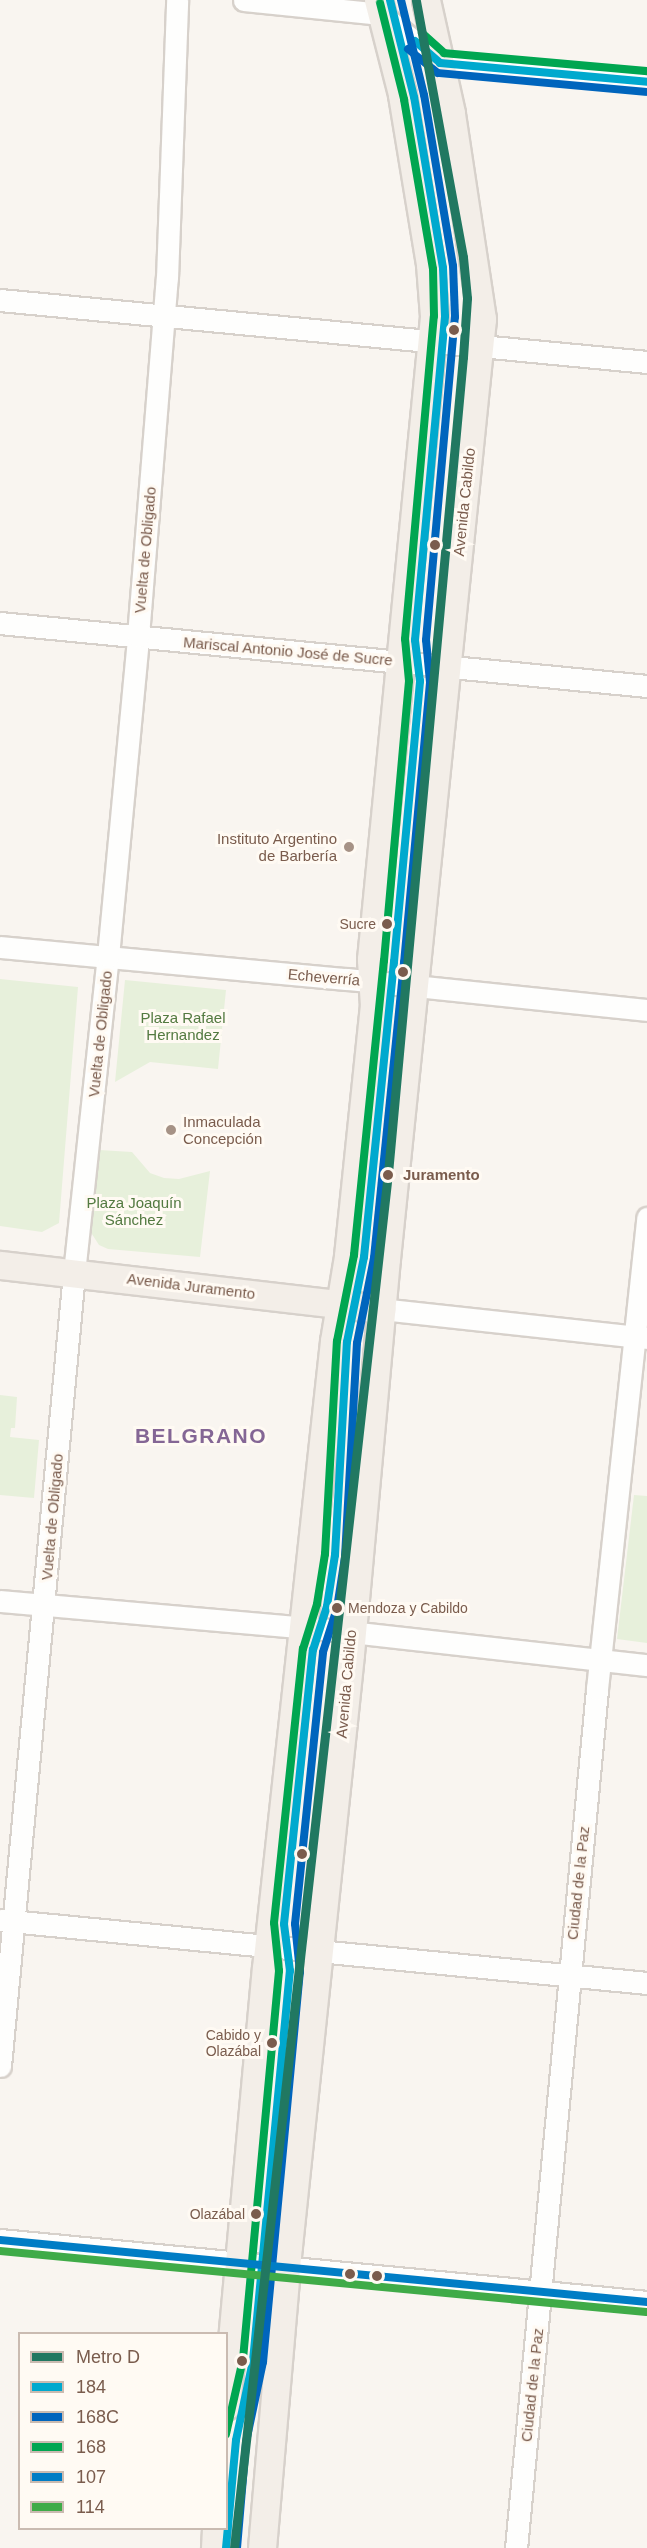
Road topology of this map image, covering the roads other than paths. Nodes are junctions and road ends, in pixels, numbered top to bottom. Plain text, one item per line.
1 (177, 0) edge
2 (244, 0) edge
3 (426, 0) edge
4 (380, 7) edge
5 (440, 63) junction
6 (647, 82) edge
7 (0, 300) edge
8 (165, 315) junction
9 (431, 341) junction
10 (479, 345) junction
11 (647, 362) edge
12 (0, 623) edge
13 (138, 636) junction
14 (399, 661) junction
15 (448, 667) junction
16 (647, 686) edge
17 (0, 947) edge
18 (108, 956) junction
19 (372, 981) junction
20 (414, 986) junction
21 (647, 1010) edge
22 (647, 1218) edge
23 (0, 1265) edge
24 (74, 1273) junction
25 (340, 1304) junction
26 (375, 1308) junction
27 (641, 1337) edge
28 (0, 1601) edge
29 (44, 1605) junction
30 (302, 1628) junction
31 (351, 1632) junction
32 (601, 1661) junction
33 (647, 1665) edge
34 (7, 1921) edge
35 (269, 1947) junction
36 (318, 1953) junction
37 (570, 1975) junction
38 (647, 1983) edge
39 (0, 2066) edge
40 (0, 2240) edge
41 (238, 2262) junction
42 (286, 2266) junction
43 (541, 2291) junction
44 (647, 2301) edge
45 (228, 2382) edge
46 (216, 2530) edge
47 (214, 2548) edge
48 (262, 2548) edge
49 (516, 2548) edge

1 - 8 street, Vuelta de Obligado
2 - 4 street
3 - 5 main road, Avenida Cabildo
4 - 5 street
4 - 9 main road
5 - 6 street
5 - 10 main road, Avenida Cabildo
7 - 8 street
8 - 9 street
8 - 13 street, Vuelta de Obligado
9 - 10 street
9 - 14 main road
10 - 11 street
10 - 15 main road, Avenida Cabildo
12 - 13 street, Mariscal Antonio José de Sucre
13 - 14 street, Mariscal Antonio José de Sucre
13 - 18 street, Vuelta de Obligado
14 - 15 street, Mariscal Antonio José de Sucre
14 - 19 main road
15 - 16 street, Mariscal Antonio José de Sucre
15 - 20 main road, Avenida Cabildo
17 - 18 street, Echeverría
18 - 19 street, Echeverría
18 - 24 street, Vuelta de Obligado
19 - 20 street, Echeverría
19 - 25 main road
20 - 21 street, Echeverría
20 - 26 main road, Avenida Cabildo
22 - 27 street, Ciudad de la Paz
23 - 24 main road, Avenida Juramento
24 - 25 main road, Avenida Juramento
24 - 29 street, Vuelta de Obligado
25 - 26 main road, Avenida Juramento
25 - 30 main road
26 - 27 street
26 - 31 main road, Avenida Cabildo
27 - 32 street, Ciudad de la Paz
28 - 29 street
29 - 30 street
29 - 34 street, Vuelta de Obligado
30 - 31 street
30 - 35 main road
31 - 32 street
31 - 36 main road, Avenida Cabildo
32 - 33 street
32 - 37 street, Ciudad de la Paz
34 - 35 street
34 - 39 street, Vuelta de Obligado
35 - 36 street
35 - 41 main road
36 - 37 street
36 - 42 main road, Avenida Cabildo
37 - 38 street
37 - 43 street, Ciudad de la Paz
40 - 41 street
41 - 42 street
41 - 45 main road
42 - 43 street
42 - 48 main road, Avenida Cabildo
43 - 44 street
43 - 49 street, Ciudad de la Paz
46 - 47 main road

